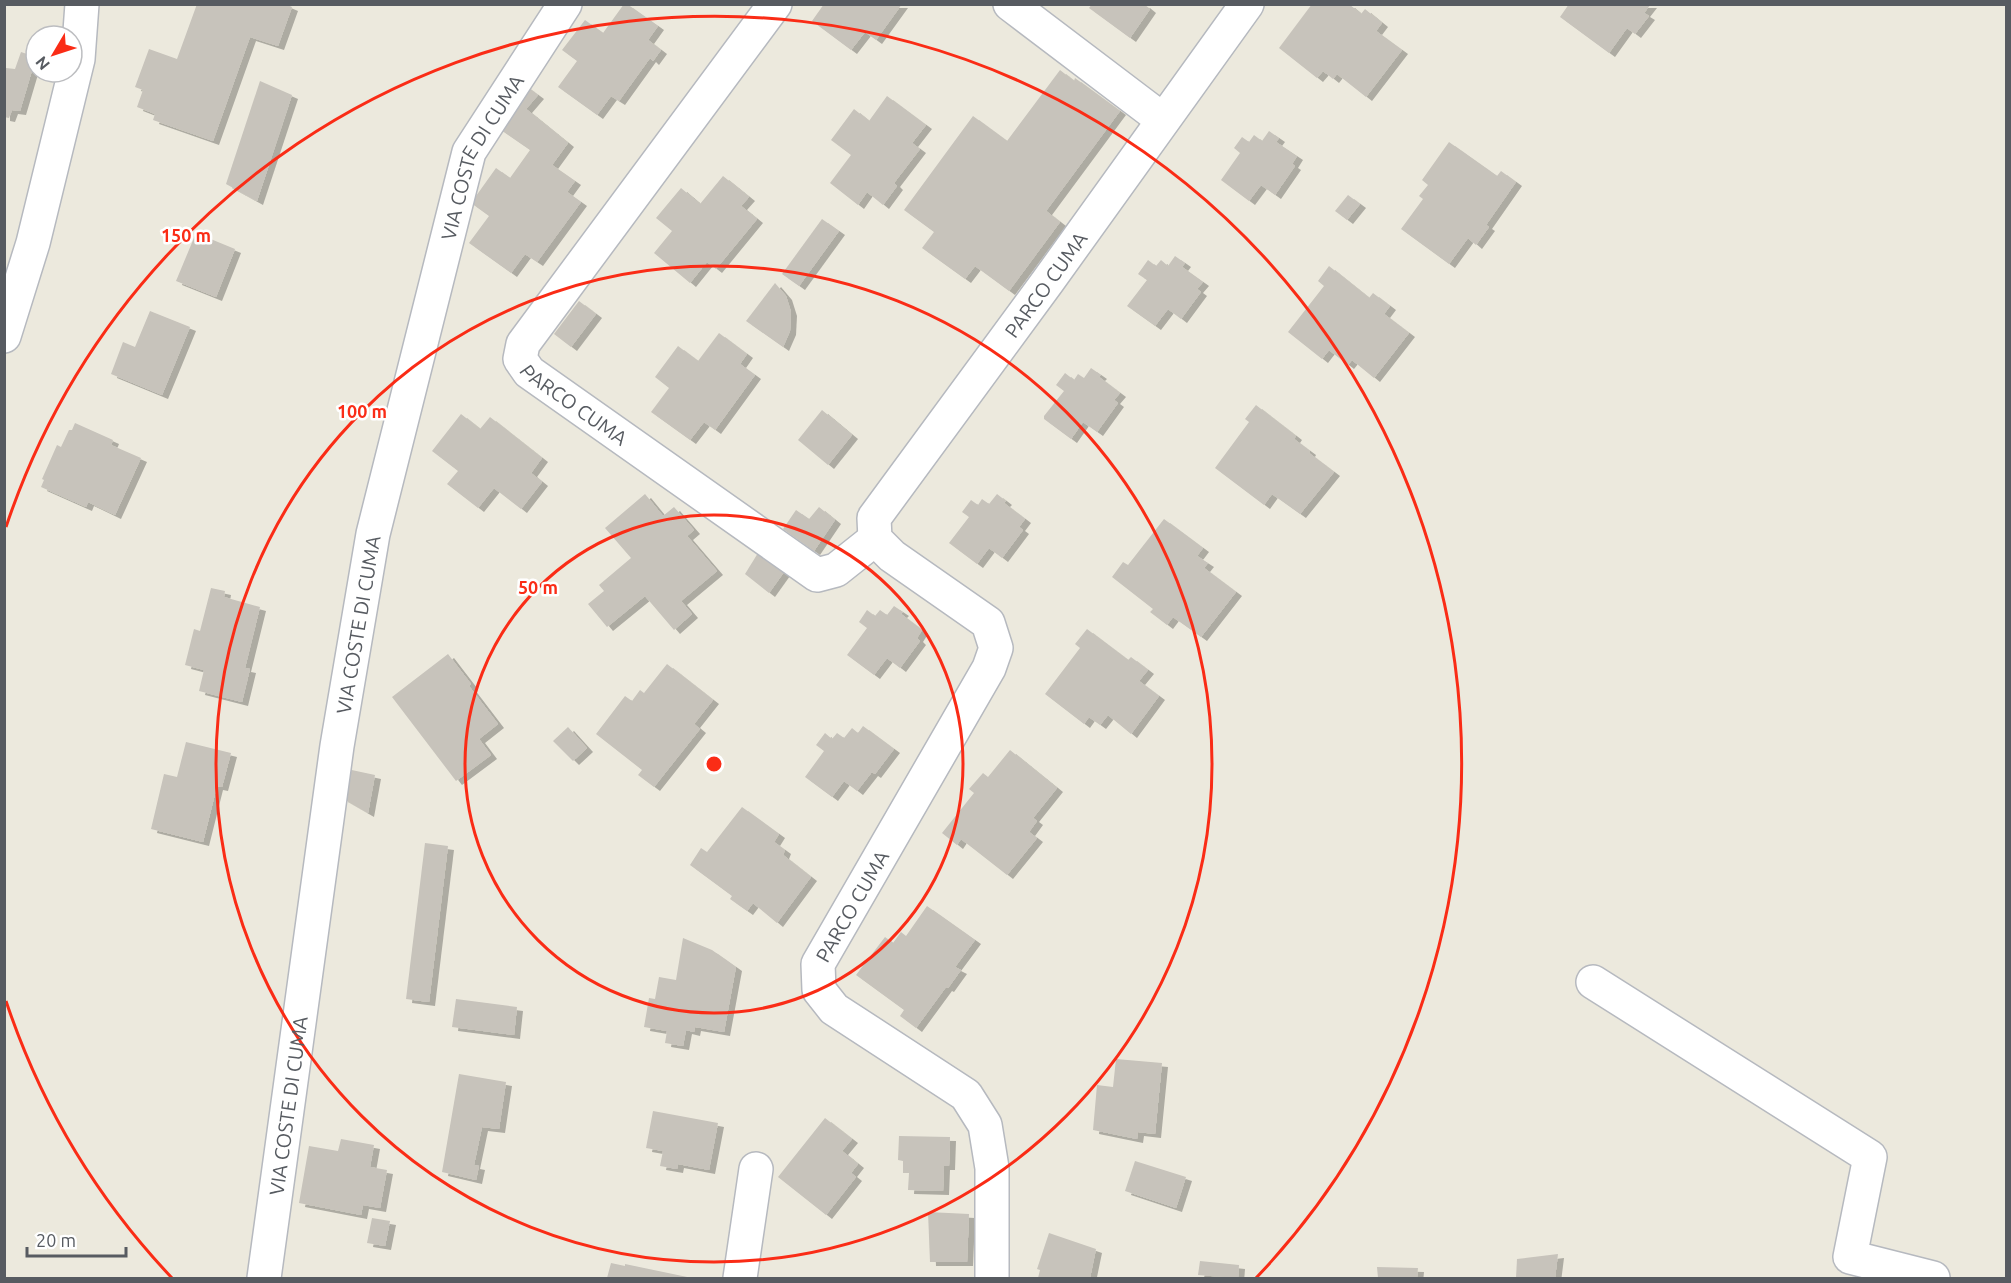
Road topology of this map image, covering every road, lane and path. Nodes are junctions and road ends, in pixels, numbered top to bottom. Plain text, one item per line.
1 (82, 4) edge
2 (565, 4) edge
3 (775, 4) edge
4 (1010, 4) edge
5 (1247, 4) edge
6 (1163, 120) junction
7 (4, 336) edge
8 (875, 539) junction
9 (1593, 982) dead end
10 (756, 1169) dead end
11 (264, 1278) edge
12 (740, 1278) edge
13 (992, 1278) edge
14 (1932, 1278) edge

1 - 7 street
2 - 11 street, VIA COSTE DI CUMA
3 - 8 street, PARCO CUMA
4 - 6 street
5 - 6 street, PARCO CUMA
6 - 8 street, PARCO CUMA
8 - 13 street, PARCO CUMA
9 - 14 street
10 - 12 street

